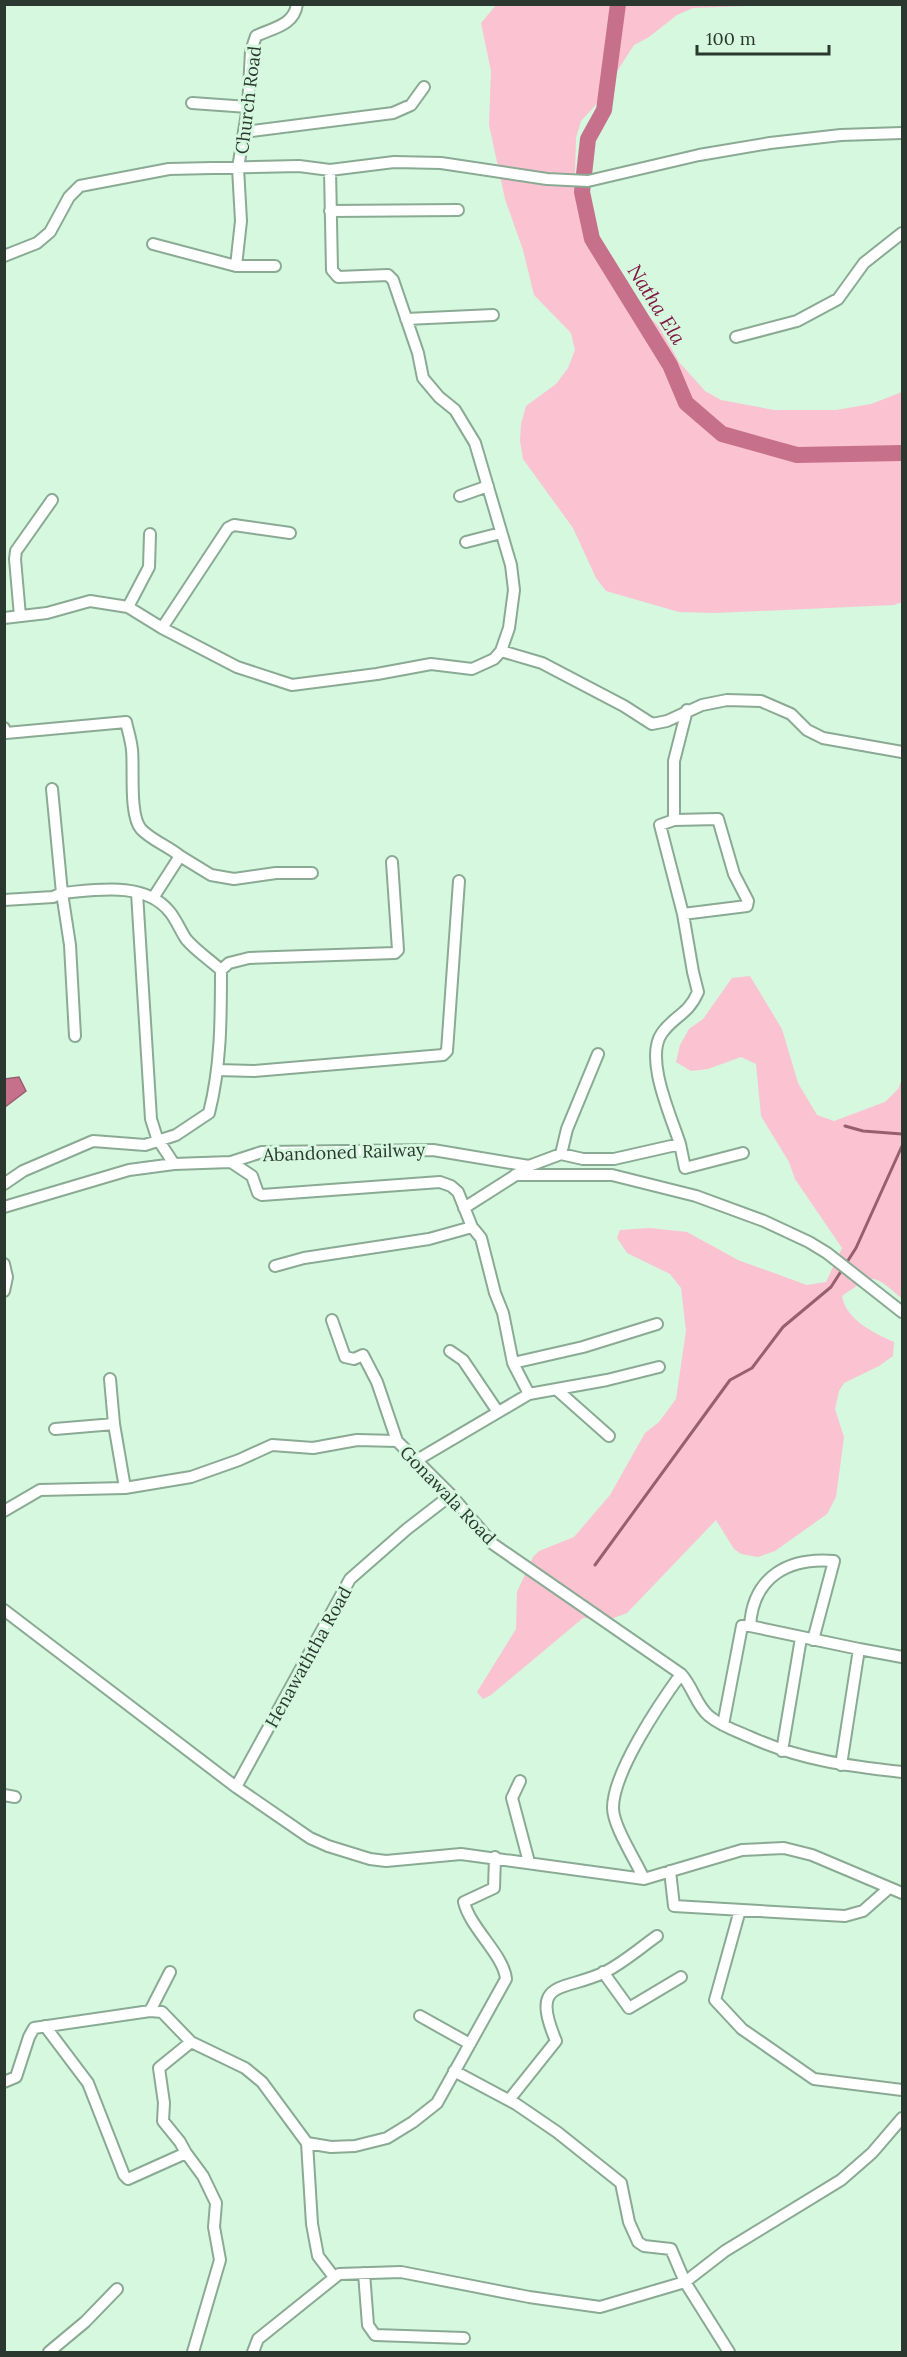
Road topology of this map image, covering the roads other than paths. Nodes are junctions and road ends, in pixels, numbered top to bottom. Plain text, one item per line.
1 (297, 4) edge
2 (424, 87) dead end
3 (192, 103) dead end
4 (248, 107) junction
5 (244, 132) junction
6 (903, 133) edge
7 (238, 168) junction
8 (330, 170) junction
9 (458, 210) dead end
10 (330, 211) junction
11 (903, 232) edge
12 (153, 244) dead end
13 (898, 245) edge
14 (4, 256) edge
15 (236, 266) junction
16 (275, 266) dead end
17 (493, 315) dead end
18 (406, 319) junction
19 (736, 337) dead end
20 (488, 486) junction
21 (459, 496) dead end
22 (52, 500) dead end
23 (290, 533) dead end
24 (501, 533) junction
25 (150, 534) dead end
26 (466, 542) dead end
27 (128, 607) junction
28 (20, 616) junction
29 (4, 618) edge
30 (162, 628) junction
31 (501, 651) junction
32 (687, 710) junction
33 (4, 728) edge
34 (903, 752) edge
35 (52, 789) dead end
36 (674, 820) junction
37 (180, 856) junction
38 (392, 862) dead end
39 (312, 873) dead end
40 (459, 881) dead end
41 (63, 893) junction
42 (137, 893) junction
43 (153, 898) junction
44 (4, 900) edge
45 (683, 914) junction
46 (221, 970) junction
47 (75, 1036) dead end
48 (598, 1054) dead end
49 (217, 1070) junction
50 (159, 1141) junction
51 (680, 1144) junction
52 (743, 1153) dead end
53 (561, 1154) junction
54 (231, 1162) junction
55 (174, 1164) junction
56 (529, 1166) junction
57 (515, 1175) junction
58 (4, 1184) edge
59 (4, 1207) edge
60 (464, 1209) junction
61 (472, 1227) junction
62 (4, 1264) edge
63 (274, 1266) dead end
64 (4, 1291) edge
65 (903, 1312) edge
66 (332, 1320) dead end
67 (657, 1324) dead end
68 (450, 1351) dead end
69 (513, 1363) junction
70 (659, 1367) dead end
71 (110, 1379) dead end
72 (556, 1389) junction
73 (529, 1394) junction
74 (498, 1412) junction
75 (114, 1424) junction
76 (55, 1429) dead end
77 (609, 1436) dead end
78 (397, 1441) junction
79 (417, 1460) junction
80 (125, 1488) junction
81 (451, 1495) junction
82 (4, 1511) edge
83 (4, 1610) edge
84 (750, 1626) junction
85 (801, 1638) junction
86 (813, 1640) junction
87 (859, 1648) junction
88 (903, 1657) edge
89 (681, 1674) junction
90 (723, 1725) junction
91 (782, 1751) junction
92 (840, 1765) junction
93 (903, 1772) edge
94 (520, 1781) dead end
95 (236, 1787) junction
96 (495, 1857) junction
97 (529, 1862) junction
98 (669, 1871) junction
99 (644, 1879) junction
100 (888, 1889) junction
101 (903, 1893) edge
102 (740, 1910) junction
103 (657, 1936) dead end
104 (170, 1972) dead end
105 (603, 1972) junction
106 (681, 1977) dead end
107 (150, 2011) junction
108 (420, 2016) dead end
109 (45, 2026) junction
110 (191, 2042) junction
111 (470, 2044) junction
112 (454, 2071) junction
113 (4, 2082) edge
114 (903, 2090) edge
115 (508, 2100) junction
116 (903, 2118) edge
117 (307, 2143) junction
118 (186, 2153) junction
119 (364, 2273) junction
120 (334, 2277) junction
121 (685, 2282) junction
122 (117, 2289) dead end
123 (464, 2338) dead end
124 (49, 2352) edge
125 (194, 2352) edge
126 (253, 2352) edge
127 (729, 2352) edge

1 - 4 street, Church Road
2 - 5 street
3 - 4 street
4 - 5 street, Church Road
5 - 7 street, Church Road
6 - 8 street
7 - 8 street
7 - 14 street, Church Road
7 - 15 street
8 - 10 street
9 - 10 street
10 - 18 street
11 - 13 street
12 - 15 street
13 - 19 street
15 - 16 street
17 - 18 street
18 - 20 street
20 - 21 street
20 - 24 street
22 - 28 street
23 - 30 street
24 - 26 street
24 - 31 street
25 - 27 street
27 - 28 street
27 - 30 street
28 - 29 street
30 - 31 street
31 - 32 street
32 - 34 street
32 - 36 street
33 - 37 street
35 - 41 street
36 - 45 street
36 - 45 street
37 - 39 street
37 - 43 street
38 - 46 street
40 - 49 street
41 - 42 street
41 - 44 street
41 - 47 street
42 - 43 street
42 - 50 street
43 - 46 street
45 - 51 street
46 - 49 street
48 - 53 street
49 - 50 street
50 - 55 street
50 - 58 street
51 - 52 street
51 - 53 street
53 - 56 street
54 - 55 street, Abandoned Railway
54 - 56 street, Abandoned Railway
54 - 60 street
55 - 59 street, Abandoned Railway
56 - 57 street
57 - 60 street
57 - 65 street
60 - 61 street
61 - 63 street
61 - 69 street
62 - 64 street
66 - 78 street
67 - 69 street
68 - 74 street
69 - 73 street
70 - 72 street
71 - 75 street
72 - 73 street
72 - 77 street
73 - 74 street
74 - 79 street
75 - 76 street
75 - 80 street
78 - 79 street, Gonawala Road
78 - 80 street, Gonawala Road
79 - 81 street, Gonawala Road
80 - 82 street, Gonawala Road
81 - 89 street, Gonawala Road
81 - 95 street, Henawaththa Road
83 - 95 street
84 - 85 street
84 - 86 street
84 - 90 street
85 - 86 street
85 - 91 street
86 - 87 street
87 - 88 street
87 - 92 street
89 - 90 street
89 - 99 street
90 - 91 street
91 - 92 street
92 - 93 street
94 - 97 street
95 - 96 street
96 - 97 street
96 - 111 street
97 - 99 street
98 - 99 street
98 - 100 street
98 - 102 street
100 - 101 street
100 - 102 street
102 - 114 street
103 - 105 street
104 - 107 street
105 - 106 street
105 - 115 street
107 - 109 street
107 - 110 street
108 - 111 street
109 - 113 street
109 - 118 street
110 - 117 street
110 - 118 street
111 - 112 street
112 - 115 street
112 - 117 street
115 - 121 street
116 - 121 street
117 - 120 street
118 - 125 street
119 - 120 street
119 - 121 street
119 - 123 street
120 - 126 street
121 - 127 street
122 - 124 street

